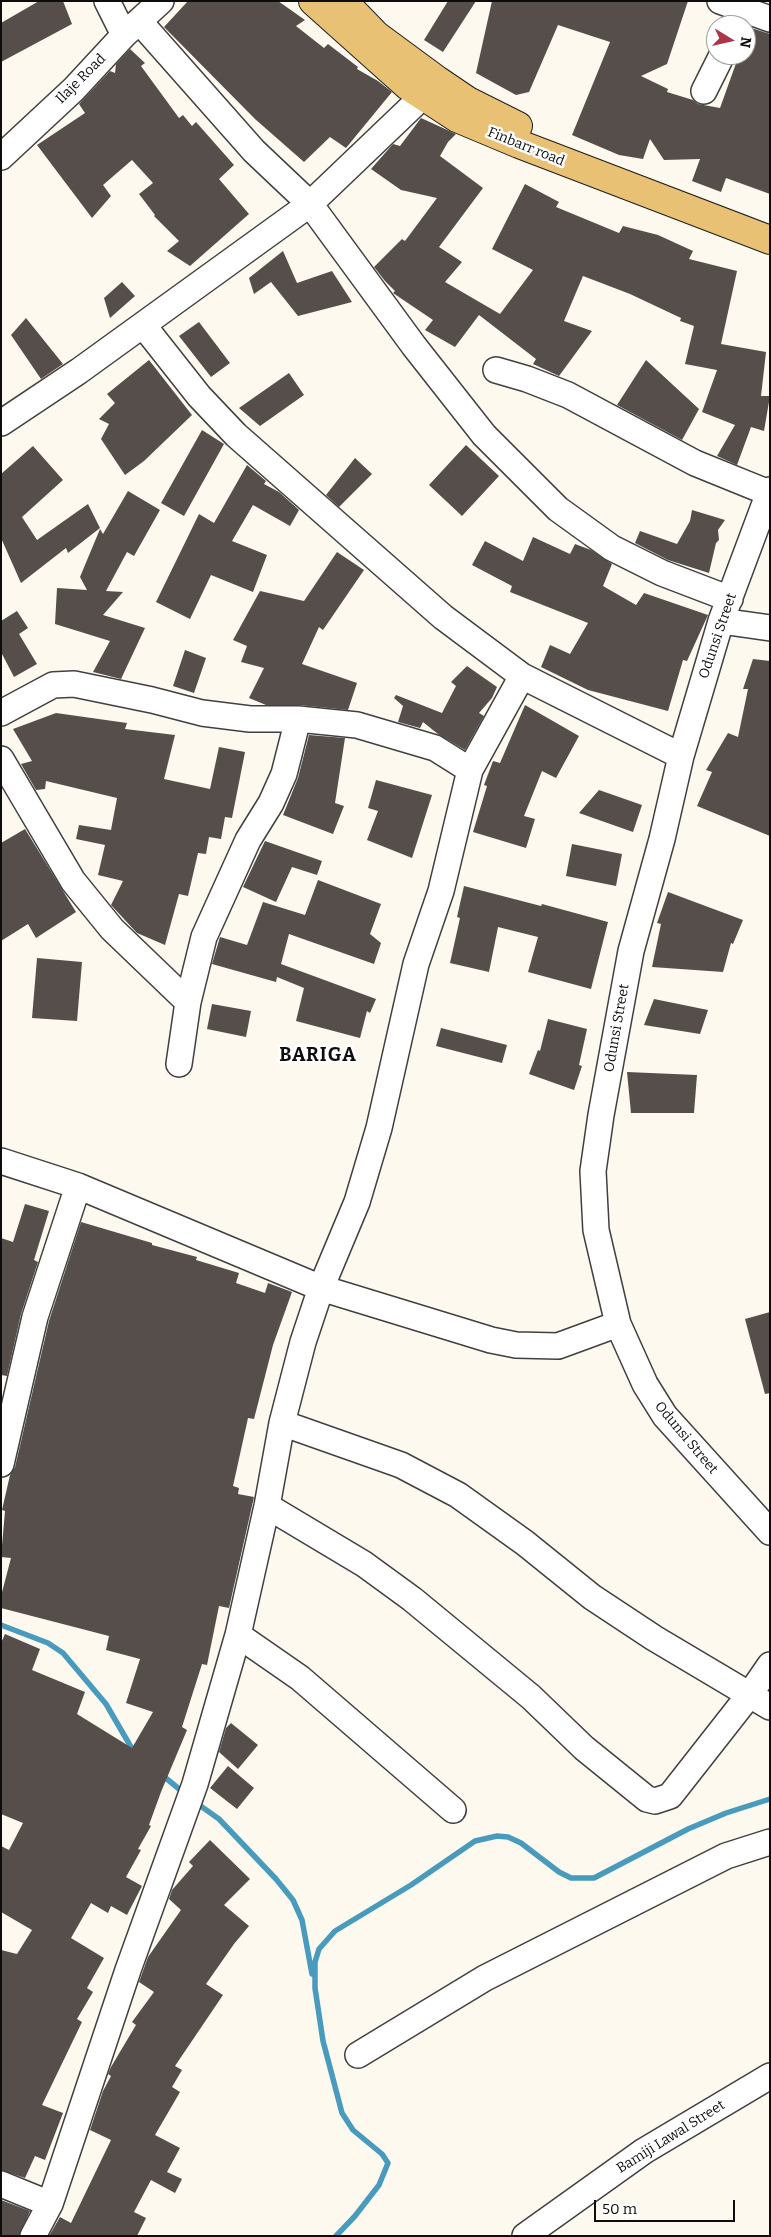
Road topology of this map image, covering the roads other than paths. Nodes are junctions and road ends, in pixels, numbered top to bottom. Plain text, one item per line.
1 (107, 1) edge
2 (162, 1) edge
3 (313, 1) edge
4 (343, 1) edge
5 (720, 1) edge
6 (736, 15) edge
7 (756, 19) edge
8 (770, 19) edge
9 (132, 28) junction
10 (717, 65) edge
11 (704, 91) dead end
12 (422, 97) junction
13 (1, 157) edge
14 (310, 204) junction
15 (770, 221) edge
16 (770, 240) edge
17 (143, 325) junction
18 (496, 370) dead end
19 (1, 423) edge
20 (769, 492) edge
21 (725, 610) junction
22 (770, 628) edge
23 (522, 676) junction
24 (1, 713) edge
25 (298, 718) junction
26 (680, 756) junction
27 (1, 759) edge
28 (470, 770) junction
29 (188, 1002) junction
30 (179, 1064) dead end
31 (1, 1161) edge
32 (78, 1186) junction
33 (321, 1288) junction
34 (618, 1324) junction
35 (282, 1423) junction
36 (1, 1464) edge
37 (267, 1506) junction
38 (770, 1532) edge
39 (238, 1635) junction
40 (770, 1665) edge
41 (760, 1701) edge
42 (453, 1810) dead end
43 (770, 1842) edge
44 (358, 2055) dead end
45 (770, 2076) edge
46 (1, 2184) edge
47 (50, 2204) junction
48 (33, 2236) edge
49 (525, 2236) edge

1 - 9 street
2 - 9 street, Ilaje Road
3 - 12 main road, Finbarr road
4 - 15 main road, Finbarr road
5 - 6 street
7 - 8 street
9 - 13 street, Ilaje Road
9 - 14 street
10 - 11 street
12 - 14 street
12 - 16 main road, Finbarr road
14 - 17 street
14 - 21 street
17 - 19 street
17 - 23 street
18 - 20 street
20 - 21 street, Odunsi Street
21 - 22 street
21 - 26 street, Odunsi Street
23 - 26 street
23 - 28 street
24 - 25 street
25 - 28 street
25 - 29 street
26 - 34 street, Odunsi Street
27 - 29 street
28 - 33 street
29 - 30 street
31 - 32 street
32 - 33 street
32 - 36 street
33 - 34 street
33 - 35 street
34 - 38 street, Odunsi Street
35 - 37 street
35 - 41 street
37 - 39 street
37 - 41 street
39 - 42 street
39 - 47 street
40 - 41 street
43 - 44 street
45 - 49 street, Bamiji Lawal Street
46 - 47 street
47 - 48 street

